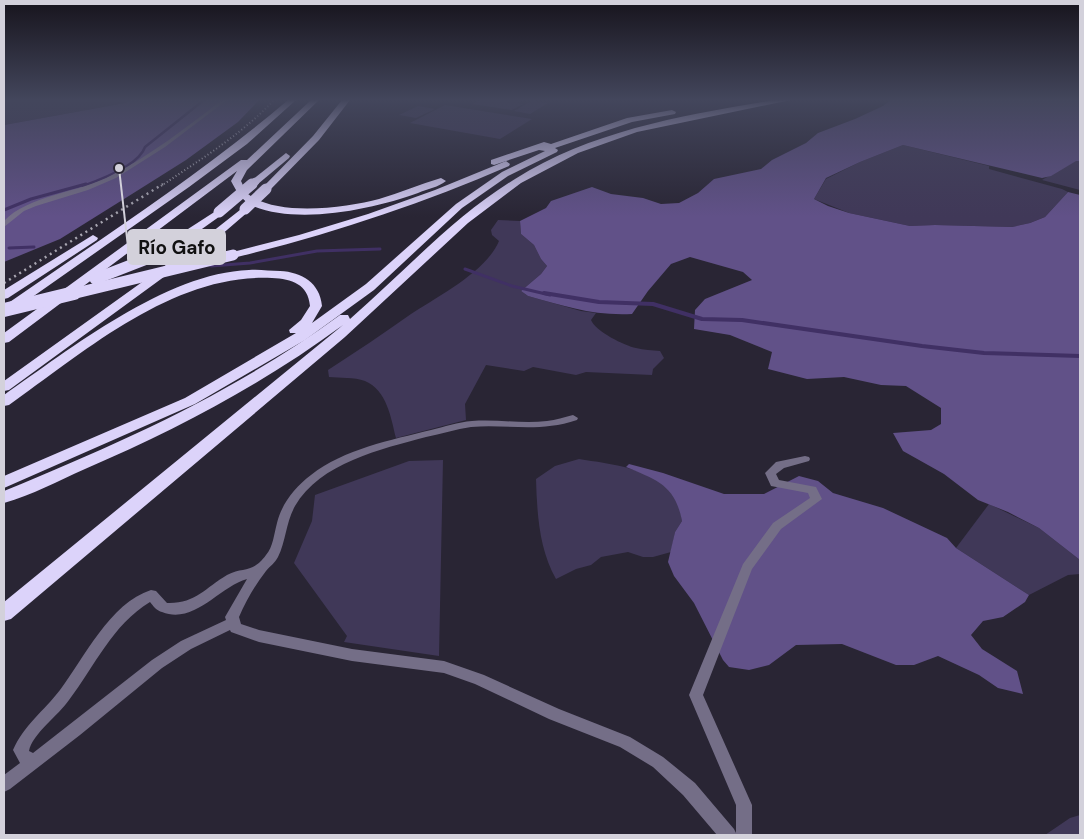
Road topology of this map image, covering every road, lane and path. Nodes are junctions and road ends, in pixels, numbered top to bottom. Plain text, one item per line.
1 (171, 139) edge
2 (247, 139) edge
3 (275, 139) joint
4 (303, 139) edge
5 (315, 139) edge
6 (562, 139) edge
7 (573, 139) edge
8 (586, 139) edge
9 (615, 139) edge
10 (244, 142) junction
11 (4, 224) edge
12 (422, 257) junction
13 (4, 295) edge
14 (4, 305) edge
15 (4, 311) edge
16 (4, 339) edge
17 (4, 387) edge
18 (4, 402) edge
19 (153, 417) junction
20 (573, 418) dead end
21 (805, 459) dead end
22 (4, 482) edge
23 (4, 497) edge
24 (259, 571) junction
25 (4, 612) edge
26 (234, 622) junction
27 (32, 760) junction
28 (4, 784) edge
29 (728, 835) edge
30 (744, 835) edge

1 - 11 street
2 - 10 highway
3 - 6 highway
3 - 16 highway
4 - 14 highway, bridge
5 - 17 highway, bridge
7 - 15 highway, bridge
8 - 19 highway
9 - 12 highway
10 - 13 highway
10 - 15 highway
12 - 23 highway
12 - 25 highway
18 - 19 highway
19 - 22 highway
20 - 24 street
21 - 30 street
24 - 26 street
24 - 27 street
26 - 27 street
26 - 29 street
27 - 28 street

